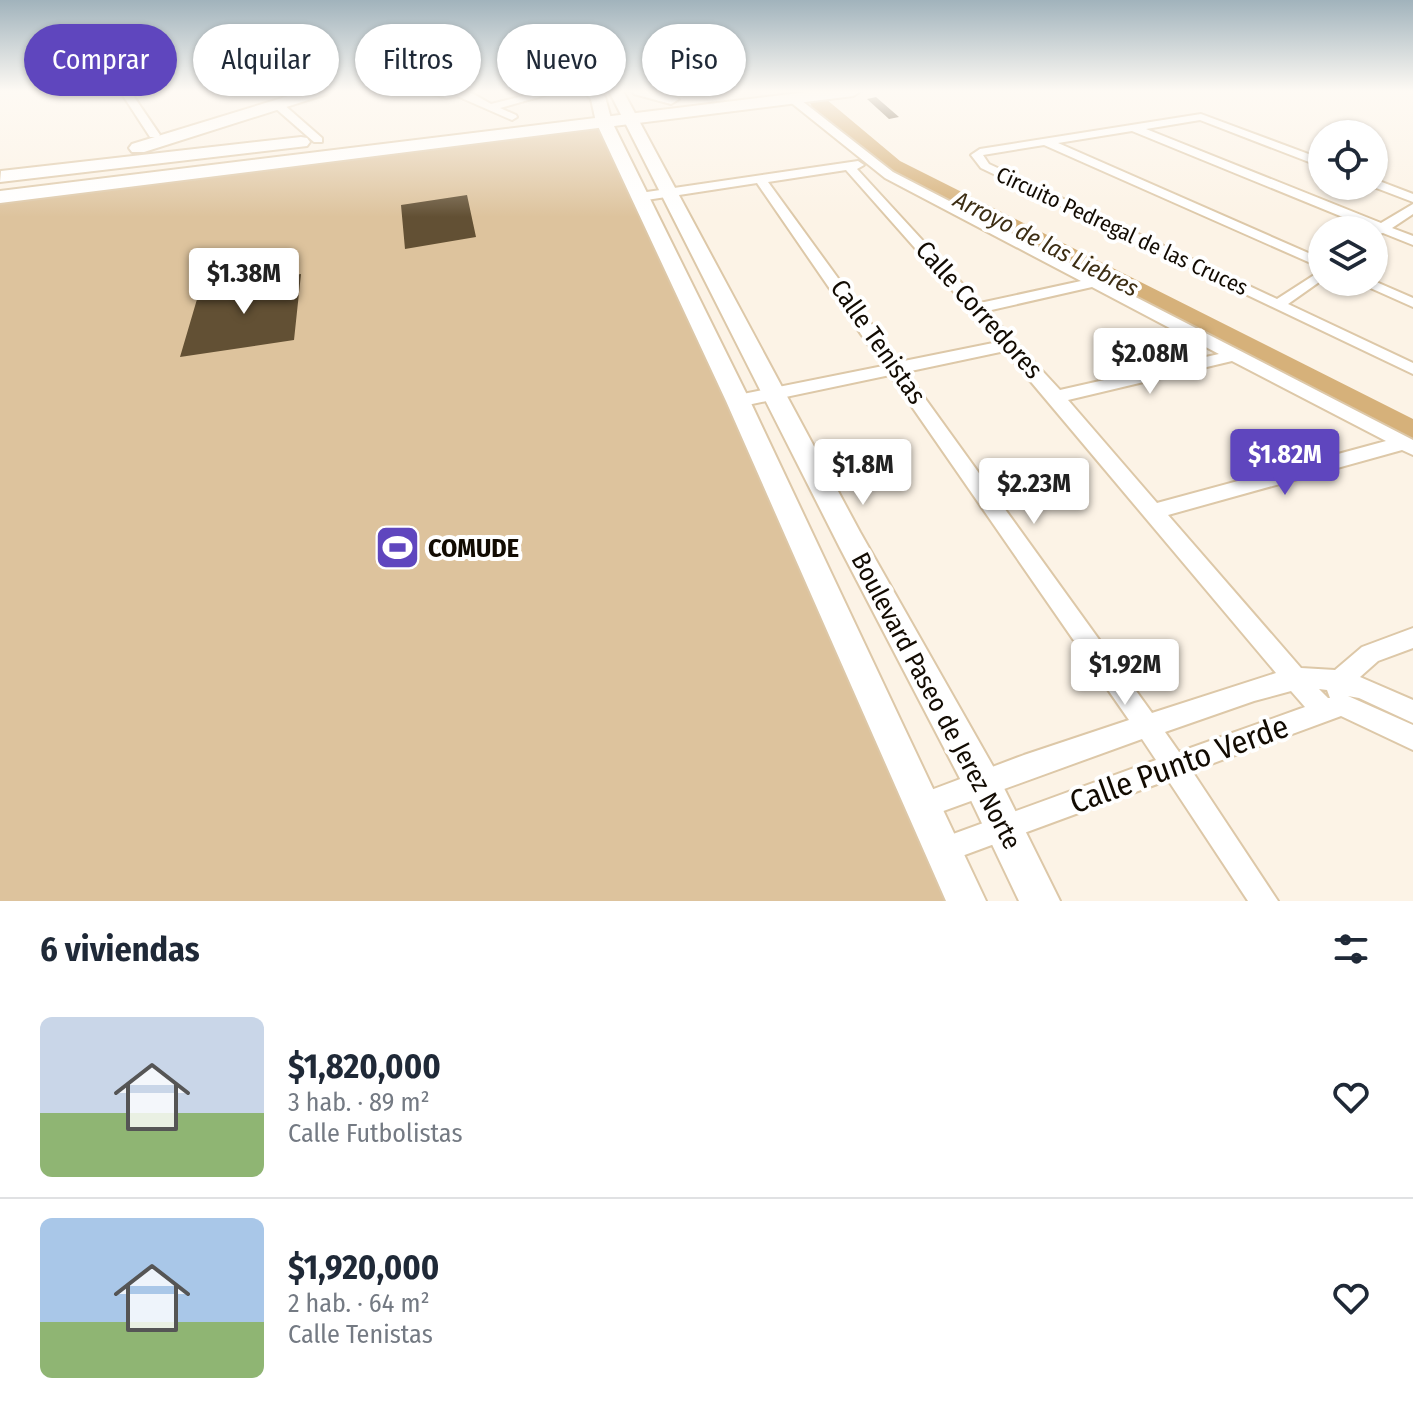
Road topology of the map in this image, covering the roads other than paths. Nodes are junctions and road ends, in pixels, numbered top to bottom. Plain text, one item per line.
1 (154, 133) edge
2 (171, 133) edge
3 (311, 133) edge
4 (377, 133) edge
5 (501, 133) edge
6 (622, 133) edge
7 (630, 133) edge
8 (837, 133) edge
9 (1102, 133) edge
10 (1145, 133) edge
11 (1243, 133) edge
12 (157, 138) junction
13 (318, 140) junction
14 (1052, 141) junction
15 (174, 157) junction
16 (1308, 158) edge
17 (869, 163) junction
18 (849, 167) junction
19 (72, 168) junction
20 (24, 175) junction
21 (0, 177) edge
22 (761, 180) junction
23 (1388, 188) edge
24 (669, 193) junction
25 (0, 194) edge
26 (640, 197) junction
27 (1413, 198) edge
28 (1413, 208) edge
29 (1341, 216) edge
30 (1388, 224) edge
31 (1388, 234) edge
32 (1413, 241) edge
33 (1308, 251) edge
34 (1308, 258) edge
35 (1091, 283) junction
36 (1308, 284) edge
37 (1388, 285) edge
38 (1388, 292) edge
39 (1413, 296) edge
40 (1413, 303) edge
41 (1277, 305) junction
42 (978, 308) junction
43 (1009, 345) junction
44 (1235, 355) junction
45 (1413, 369) edge
46 (897, 370) junction
47 (777, 395) junction
48 (1056, 397) junction
49 (738, 401) junction
50 (1409, 445) edge
51 (1154, 511) junction
52 (1413, 638) edge
53 (1300, 680) junction
54 (1334, 699) junction
55 (1413, 712) edge
56 (1147, 726) junction
57 (1413, 738) edge
58 (1173, 766) junction
59 (981, 781) junction
60 (924, 805) junction
61 (1004, 829) junction
62 (943, 850) junction
63 (966, 901) edge
64 (1040, 901) edge
65 (1264, 901) edge

1 - 12 street
2 - 12 main road
3 - 13 street
4 - 13 main road
5 - 25 main road
6 - 26 main road, Boulevard Paseo de Jerez Norte
7 - 24 main road, Boulevard Paseo de Jerez Norte
8 - 17 street
9 - 14 street
10 - 29 street
11 - 16 street
12 - 15 main road
12 - 19 main road
12 - 20 main road
13 - 15 main road
14 - 33 street
14 - 34 street
14 - 41 street, Circuito Pedregal de las Cruces
15 - 19 main road
17 - 18 street
17 - 35 street
18 - 22 street
18 - 42 street, Calle Corredores
19 - 20 main road
19 - 25 main road
20 - 21 main road
22 - 24 street
22 - 46 street, Calle Tenistas
23 - 27 street
24 - 26 street
24 - 47 main road, Boulevard Paseo de Jerez Norte
26 - 49 main road, Boulevard Paseo de Jerez Norte
28 - 30 street
31 - 32 street
35 - 42 street
35 - 44 street
36 - 41 street
37 - 39 street
38 - 40 street
41 - 45 street, Circuito Pedregal de las Cruces
42 - 43 street, Calle Corredores
43 - 46 street
43 - 48 street, Calle Corredores
44 - 48 street
44 - 50 street
46 - 47 street
46 - 56 street, Calle Tenistas
47 - 49 street
47 - 59 main road, Boulevard Paseo de Jerez Norte
48 - 51 street, Calle Corredores
49 - 60 main road, Boulevard Paseo de Jerez Norte
50 - 51 street
51 - 53 street, Calle Corredores
52 - 54 street
53 - 54 street, Calle Punto Verde
53 - 56 street, Calle Punto Verde
54 - 55 street, Calle Punto Verde
54 - 57 street, Calle Punto Verde
54 - 58 street, Calle Punto Verde
56 - 58 street, Calle Tenistas
56 - 59 street, Calle Punto Verde
58 - 61 street, Calle Punto Verde
58 - 65 street, Calle Tenistas
59 - 60 street, Calle Punto Verde
59 - 61 main road, Boulevard Paseo de Jerez Norte
60 - 62 main road, Boulevard Paseo de Jerez Norte
61 - 62 street, Calle Punto Verde
61 - 64 main road, Boulevard Paseo de Jerez Norte
62 - 63 main road, Boulevard Paseo de Jerez Norte

